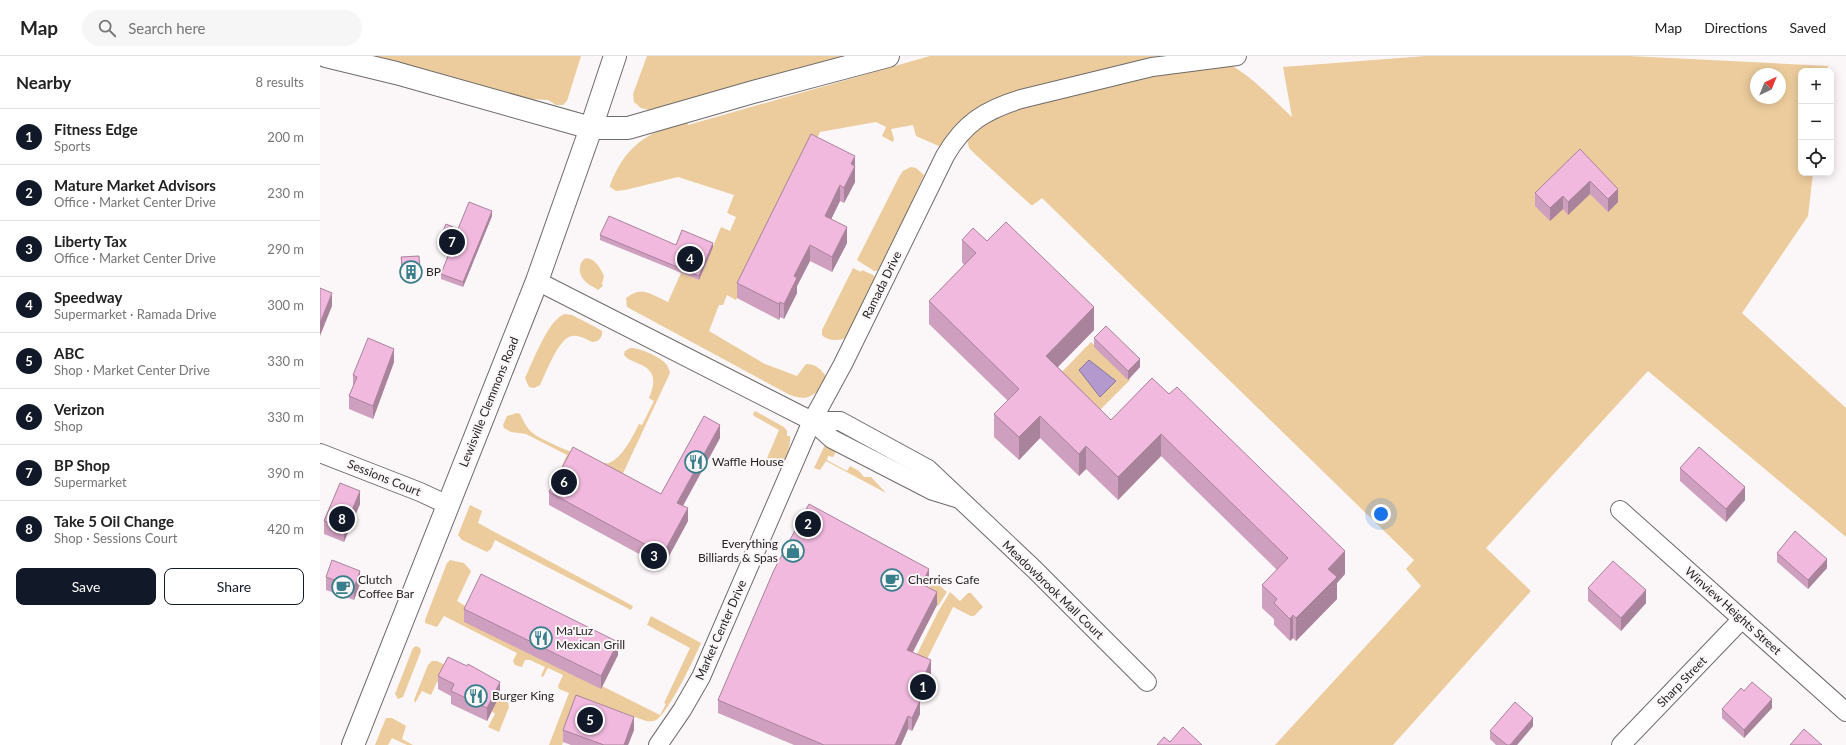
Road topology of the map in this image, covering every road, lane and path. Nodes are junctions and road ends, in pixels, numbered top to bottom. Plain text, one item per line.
1 (326, 56) edge
2 (615, 56) edge
3 (888, 56) edge
4 (1237, 56) edge
5 (591, 128) junction
6 (537, 280) junction
7 (812, 421) junction
8 (320, 453) edge
9 (448, 505) junction
10 (1620, 510) dead end
11 (1742, 619) junction
12 (1147, 682) dead end
13 (1846, 712) edge
14 (353, 745) edge
15 (658, 745) edge
16 (1621, 745) edge

1 - 5 main road
2 - 5 main road, Lewisville Clemmons Road
3 - 5 main road
4 - 7 street, Ramada Drive
5 - 6 main road, Lewisville Clemmons Road
6 - 7 street
6 - 9 main road, Lewisville Clemmons Road
7 - 12 street, Meadowbrook Mall Court
7 - 15 street, Market Center Drive
8 - 9 street, Sessions Court
9 - 14 main road, Lewisville Clemmons Road
10 - 11 street, Winview Heights Street
11 - 13 street, Winview Heights Street
11 - 16 street, Sharp Street

